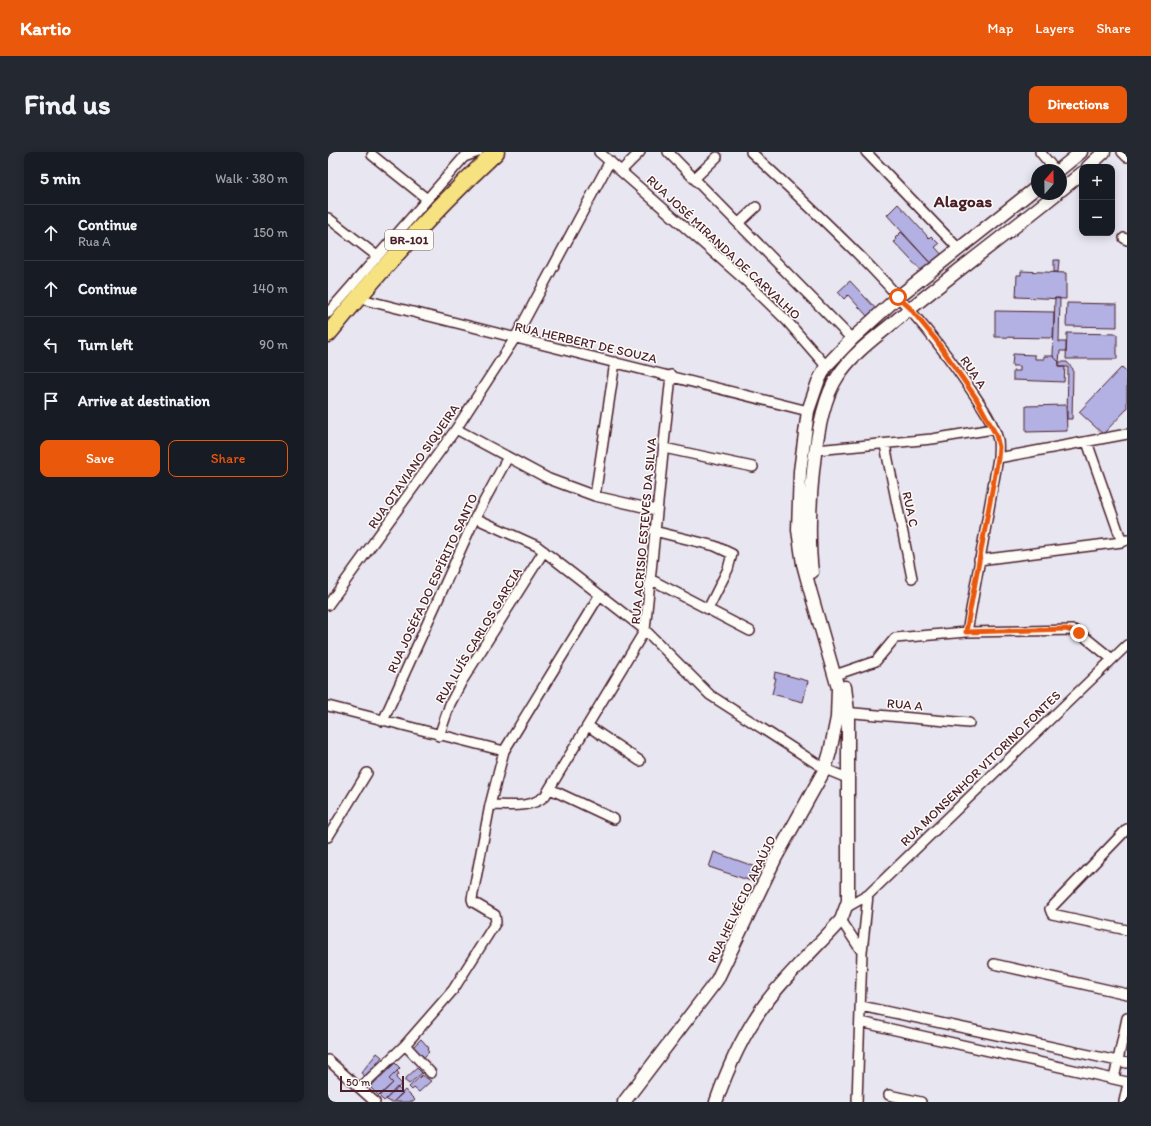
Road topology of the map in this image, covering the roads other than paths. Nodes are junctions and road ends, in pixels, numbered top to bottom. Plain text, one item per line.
1 (478, 152) edge
2 (496, 152) edge
3 (599, 152) edge
4 (640, 152) edge
5 (668, 152) edge
6 (751, 152) edge
7 (866, 152) edge
8 (1040, 152) edge
9 (1081, 152) edge
10 (1104, 152) edge
11 (1122, 152) edge
12 (372, 155) dead end
13 (717, 157) dead end
14 (1127, 158) edge
15 (610, 161) junction
16 (1050, 164) edge
17 (1066, 164) edge
18 (1091, 164) edge
19 (622, 170) junction
20 (1079, 175) edge
21 (695, 178) junction
22 (1067, 185) edge
23 (1031, 192) edge
24 (427, 200) junction
25 (1048, 200) edge
26 (756, 207) dead end
27 (328, 218) edge
28 (739, 223) junction
29 (959, 249) junction
30 (377, 256) junction
31 (898, 297) junction
32 (358, 298) junction
33 (910, 308) junction
34 (328, 313) edge
35 (328, 334) edge
36 (515, 338) junction
37 (852, 339) junction
38 (615, 362) junction
39 (826, 366) junction
40 (671, 375) junction
41 (808, 411) junction
42 (456, 429) junction
43 (993, 429) junction
44 (1127, 434) edge
45 (1087, 442) junction
46 (884, 445) junction
47 (664, 448) junction
48 (816, 450) junction
49 (508, 458) junction
50 (998, 458) junction
51 (753, 467) dead end
52 (595, 496) junction
53 (656, 510) junction
54 (475, 518) junction
55 (654, 531) junction
56 (1124, 541) edge
57 (544, 551) junction
58 (979, 560) junction
59 (912, 578) dead end
60 (650, 579) junction
61 (599, 596) junction
62 (328, 605) edge
63 (708, 609) junction
64 (645, 630) junction
65 (750, 631) dead end
66 (966, 632) junction
67 (1127, 645) edge
68 (1112, 659) junction
69 (839, 674) junction
70 (328, 706) edge
71 (843, 712) junction
72 (382, 721) junction
73 (969, 723) dead end
74 (588, 726) junction
75 (439, 736) junction
76 (504, 751) junction
77 (830, 752) junction
78 (847, 754) junction
79 (640, 761) dead end
80 (824, 769) junction
81 (367, 773) dead end
82 (847, 778) junction
83 (550, 789) junction
84 (490, 805) junction
85 (614, 819) dead end
86 (1127, 829) edge
87 (328, 837) edge
88 (868, 895) junction
89 (847, 904) junction
90 (841, 920) junction
91 (1127, 930) edge
92 (862, 952) junction
93 (994, 964) dead end
94 (1127, 994) edge
95 (860, 1006) junction
96 (1127, 1018) edge
97 (860, 1022) junction
98 (405, 1045) junction
99 (328, 1060) edge
100 (1122, 1062) edge
101 (431, 1073) dead end
102 (1114, 1079) junction
103 (1127, 1082) edge
104 (360, 1088) junction
105 (1127, 1088) edge
106 (889, 1094) dead end
107 (375, 1102) edge
108 (624, 1102) edge
109 (716, 1102) edge
110 (857, 1102) edge
111 (921, 1102) edge
112 (1124, 1102) edge

1 - 24 street
2 - 32 highway, BR-101
3 - 15 street, RUA JOSÉ MIRANDA DE CARVALHO
4 - 19 street
5 - 21 street
6 - 31 street, RUA A
7 - 29 street
8 - 16 street
9 - 17 street
10 - 18 street
11 - 14 street
12 - 24 street
13 - 21 street
15 - 19 street, RUA JOSÉ MIRANDA DE CARVALHO
15 - 36 street, RUA OTAVIANO SIQUEIRA
19 - 39 street, RUA JOSÉ MIRANDA DE CARVALHO
20 - 22 street
21 - 28 street
23 - 29 street
24 - 30 street
25 - 33 street
26 - 28 street
27 - 30 street
28 - 37 street
29 - 31 street
30 - 34 street
31 - 33 street, RUA A
31 - 37 street
32 - 35 highway, BR-101
32 - 36 street, RUA HERBERT DE SOUZA
33 - 43 street, RUA A
33 - 48 street
36 - 38 street, RUA HERBERT DE SOUZA
36 - 42 street, RUA OTAVIANO SIQUEIRA
37 - 39 street
38 - 40 street, RUA HERBERT DE SOUZA
38 - 52 street
39 - 41 street
40 - 41 street, RUA HERBERT DE SOUZA
40 - 47 street, RUA ACRISIO ESTEVES DA SILVA
41 - 69 street
42 - 49 street
42 - 62 street, RUA OTAVIANO SIQUEIRA
43 - 46 street
43 - 50 street, RUA A
44 - 45 street
45 - 50 street
45 - 56 street
46 - 48 street
46 - 59 street, RUA C
47 - 51 street
47 - 53 street, RUA ACRISIO ESTEVES DA SILVA
48 - 69 street
49 - 52 street
49 - 54 street, RUA JOSÉFA DO ESPÍRITO SANTO
50 - 58 street, RUA A
52 - 53 street
53 - 55 street, RUA ACRISIO ESTEVES DA SILVA
54 - 57 street
54 - 72 street, RUA JOSÉFA DO ESPÍRITO SANTO
55 - 60 street, RUA ACRISIO ESTEVES DA SILVA
55 - 63 street
56 - 58 street
57 - 61 street
57 - 75 street, RUA LUÍS CARLOS GARCIA
58 - 66 street, RUA A
60 - 63 street
60 - 64 street, RUA ACRISIO ESTEVES DA SILVA
61 - 64 street
61 - 76 street
63 - 65 street
64 - 74 street
64 - 80 street, RUA ACRISIO ESTEVES DA SILVA
66 - 68 street
66 - 69 street
67 - 68 street, RUA MONSENHOR VITORINO FONTES
68 - 88 street, RUA MONSENHOR VITORINO FONTES
69 - 71 street
69 - 71 street, RUA HELVÉCIO ARAÚJO
70 - 72 street
71 - 73 street, RUA A
71 - 77 street, RUA HELVÉCIO ARAÚJO
71 - 78 street
72 - 75 street
74 - 79 street
74 - 83 street
75 - 76 street
76 - 84 street
77 - 78 street
77 - 80 street, RUA HELVÉCIO ARAÚJO
78 - 82 street
80 - 82 street, RUA ACRISIO ESTEVES DA SILVA
80 - 108 street, RUA HELVÉCIO ARAÚJO
81 - 87 street
82 - 89 street
83 - 84 street
83 - 85 street
84 - 98 street
86 - 91 street
88 - 89 street, RUA MONSENHOR VITORINO FONTES
88 - 92 street
89 - 90 street
90 - 92 street
90 - 109 street
92 - 95 street
93 - 94 street
95 - 97 street
95 - 100 street
96 - 100 street
97 - 102 street
97 - 110 street
98 - 101 street
98 - 104 street
99 - 104 street
100 - 102 street
102 - 103 street
104 - 107 street
105 - 112 street
106 - 111 street

